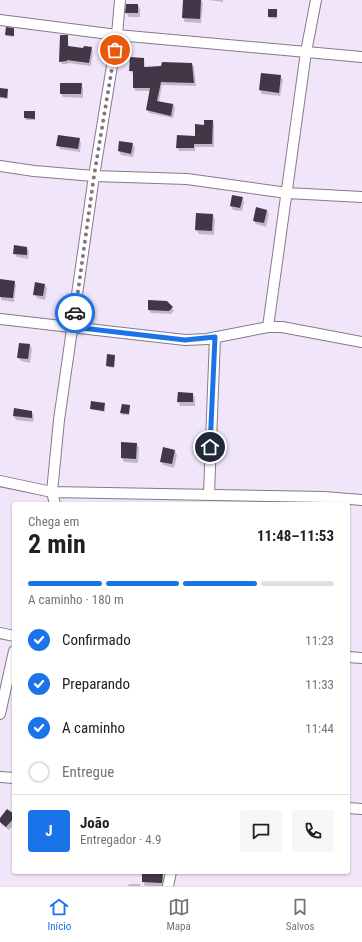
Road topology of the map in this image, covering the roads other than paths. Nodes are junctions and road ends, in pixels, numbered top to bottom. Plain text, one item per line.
1 (120, 0) edge
2 (316, 0) edge
3 (0, 20) edge
4 (117, 35) junction
5 (306, 52) junction
6 (362, 58) edge
7 (0, 166) edge
8 (94, 176) junction
9 (287, 193) junction
10 (362, 197) edge
11 (0, 319) edge
12 (73, 327) junction
13 (268, 327) junction
14 (215, 337) junction
15 (362, 342) edge
16 (0, 481) edge
17 (52, 492) junction
18 (208, 494) junction
19 (362, 500) edge
20 (54, 502) edge
21 (0, 633) edge
22 (12, 636) edge
23 (350, 657) edge
24 (362, 658) edge
25 (12, 660) edge
26 (0, 714) edge
27 (0, 777) edge
28 (12, 778) edge
29 (350, 808) edge
30 (362, 809) edge
31 (171, 874) edge
32 (168, 886) edge

1 - 4 street
2 - 5 street
3 - 4 street
4 - 5 street
4 - 8 street
5 - 6 street
5 - 9 street
7 - 8 street
8 - 9 street
8 - 12 street
9 - 10 street
9 - 13 street
11 - 12 street
12 - 14 street
12 - 17 street
13 - 14 street
13 - 15 street
14 - 18 street
16 - 17 street
17 - 18 street
17 - 20 street
18 - 19 street
21 - 22 street
23 - 24 street
25 - 26 street
27 - 28 street
29 - 30 street
31 - 32 street

